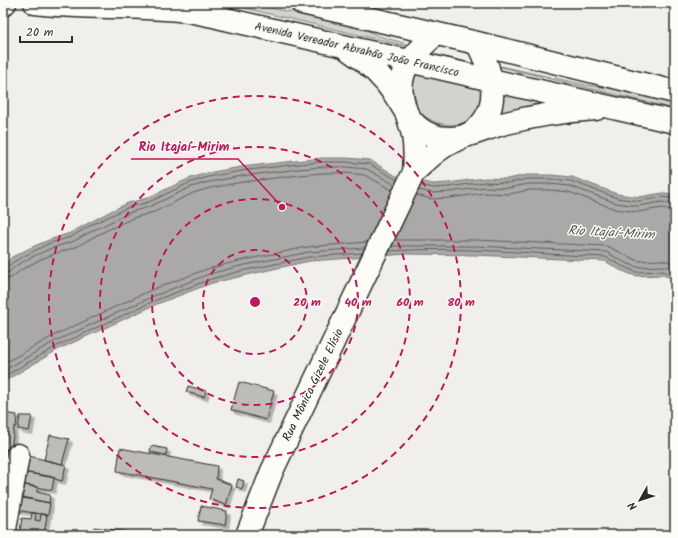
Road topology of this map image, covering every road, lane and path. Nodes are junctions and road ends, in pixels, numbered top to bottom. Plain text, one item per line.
1 (35, 3) edge
2 (302, 3) edge
3 (436, 34) junction
4 (477, 43) junction
5 (341, 45) junction
6 (410, 62) junction
7 (491, 79) junction
8 (675, 92) edge
9 (623, 109) junction
10 (407, 115) junction
11 (675, 122) edge
12 (464, 136) junction
13 (412, 178) junction
14 (18, 455) dead end
15 (4, 535) edge
16 (247, 535) edge

1 - 5 main road, Avenida Vereador Abrahão João Francisco
2 - 3 main road
3 - 4 main road
3 - 6 main road, Rua Mônica Gizele Elísio
4 - 7 main road, Rua Mônica Gizele Elísio
4 - 8 main road
5 - 6 main road, Avenida Vereador Abrahão João Francisco
5 - 10 main road
6 - 7 main road, Avenida Vereador Abrahão João Francisco
6 - 10 main road, Rua Mônica Gizele Elísio
7 - 9 main road, Avenida Vereador Abrahão João Francisco
7 - 12 main road, Rua Mônica Gizele Elísio
9 - 11 main road, Avenida Vereador Abrahão João Francisco
9 - 12 main road
10 - 12 main road
10 - 13 main road, Rua Mônica Gizele Elísio
12 - 13 main road, Rua Mônica Gizele Elísio
13 - 16 main road, Rua Mônica Gizele Elísio
14 - 15 main road

